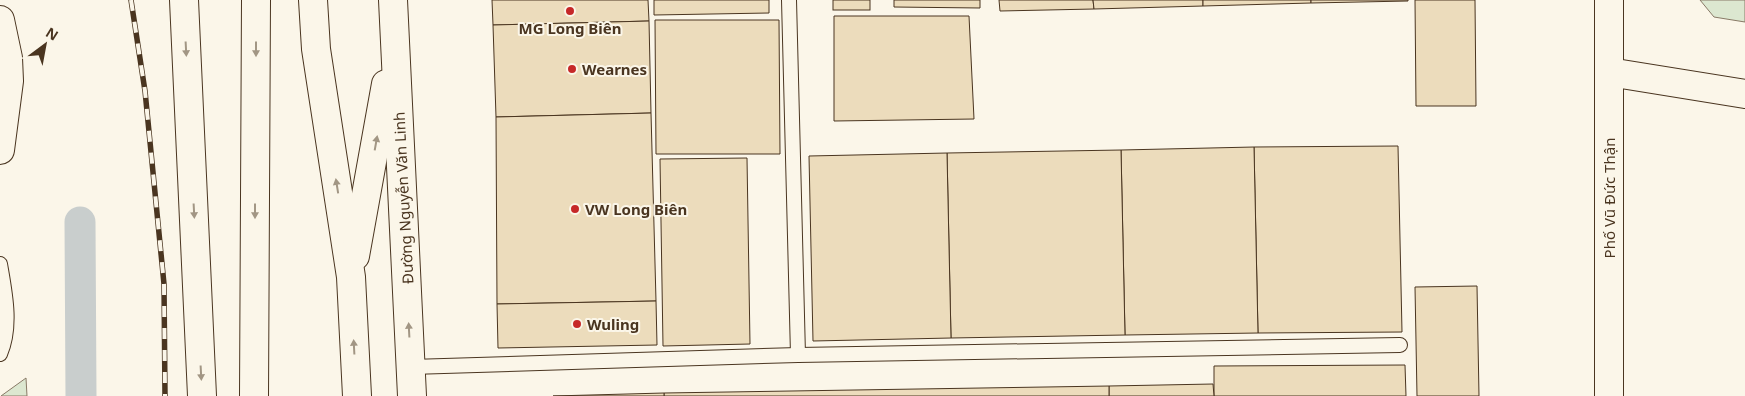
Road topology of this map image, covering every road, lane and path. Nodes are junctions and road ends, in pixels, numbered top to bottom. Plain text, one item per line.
1 (184, 0) edge
2 (256, 0) edge
3 (313, 0) edge
4 (393, 0) edge
5 (789, 0) edge
6 (1609, 0) edge
7 (0, 20) edge
8 (395, 36) junction
9 (1609, 72) junction
10 (1745, 94) edge
11 (0, 150) edge
12 (0, 264) edge
13 (351, 277) junction
14 (1400, 344) dead end
15 (0, 354) edge
16 (798, 354) junction
17 (411, 367) junction
18 (202, 396) edge
19 (254, 396) edge
20 (357, 396) edge
21 (412, 396) edge
22 (1609, 396) edge

1 -> 18 main road
2 -> 19 main road
13 -> 3 main road
4 - 8 main road, Đường Nguyễn Văn Linh
5 - 16 lane
6 - 9 main road, Phố Vũ Đức Thận
7 - 11 main road
13 -> 8 main road
17 -> 8 main road, Đường Nguyễn Văn Linh
9 - 10 main road
9 - 22 main road, Phố Vũ Đức Thận
12 - 15 lane
20 -> 13 main road
14 - 16 lane
16 - 17 lane
17 - 21 main road, Đường Nguyễn Văn Linh

